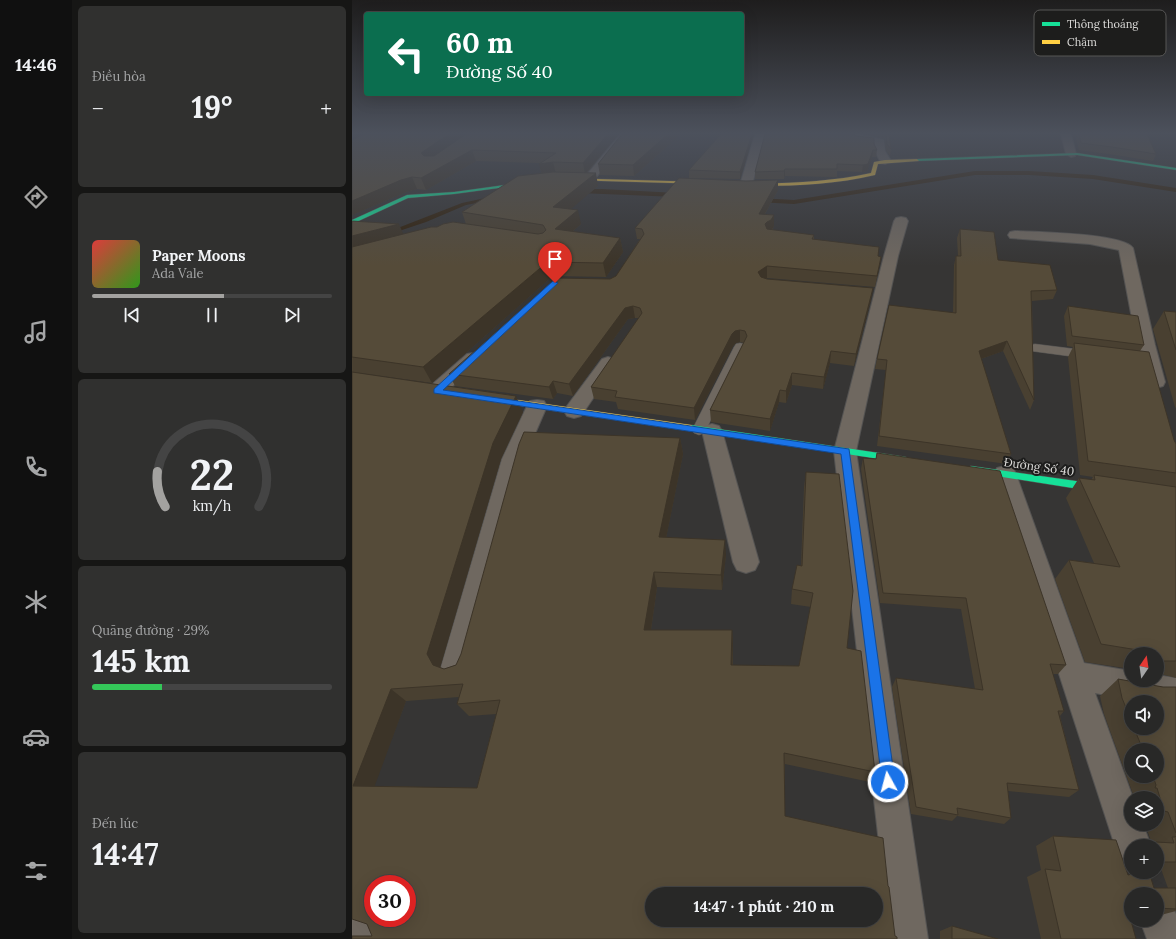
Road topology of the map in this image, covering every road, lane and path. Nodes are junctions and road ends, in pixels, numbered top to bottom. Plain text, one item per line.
1 (745, 178) edge
2 (861, 178) edge
3 (556, 179) edge
4 (589, 179) joint
5 (541, 181) edge
6 (714, 184) edge
7 (742, 185) joint
8 (901, 221) dead end
9 (352, 222) edge
10 (1015, 235) dead end
11 (487, 345) edge
12 (740, 347) edge
13 (1035, 348) dead end
14 (618, 349) edge
15 (1105, 356) edge
16 (436, 391) edge
17 (1159, 393) edge
18 (483, 398) edge
19 (537, 406) junction
20 (574, 411) junction
21 (705, 430) junction
22 (846, 451) junction
23 (914, 461) edge
24 (960, 468) edge
25 (1005, 474) junction
26 (1114, 490) edge
27 (746, 562) dead end
28 (456, 667) edge
29 (1073, 675) junction
30 (1176, 693) edge
31 (1131, 839) edge
32 (1162, 927) edge
33 (352, 930) edge
34 (377, 939) edge
35 (909, 939) edge
36 (1166, 939) edge

1 - 7 street
2 - 7 street
3 - 4 street
4 - 6 street
5 - 9 street
8 - 22 street
10 - 17 street
11 - 16 street
12 - 21 lane
13 - 15 lane
14 - 20 street
18 - 19 street
19 - 20 street
19 - 28 street
20 - 21 street
21 - 22 street
21 - 27 street
22 - 23 street
22 - 35 street
24 - 25 street, Đường Số 40
25 - 26 street, Đường Số 40
25 - 29 street
29 - 30 street
29 - 31 street
32 - 36 street
33 - 34 lane

